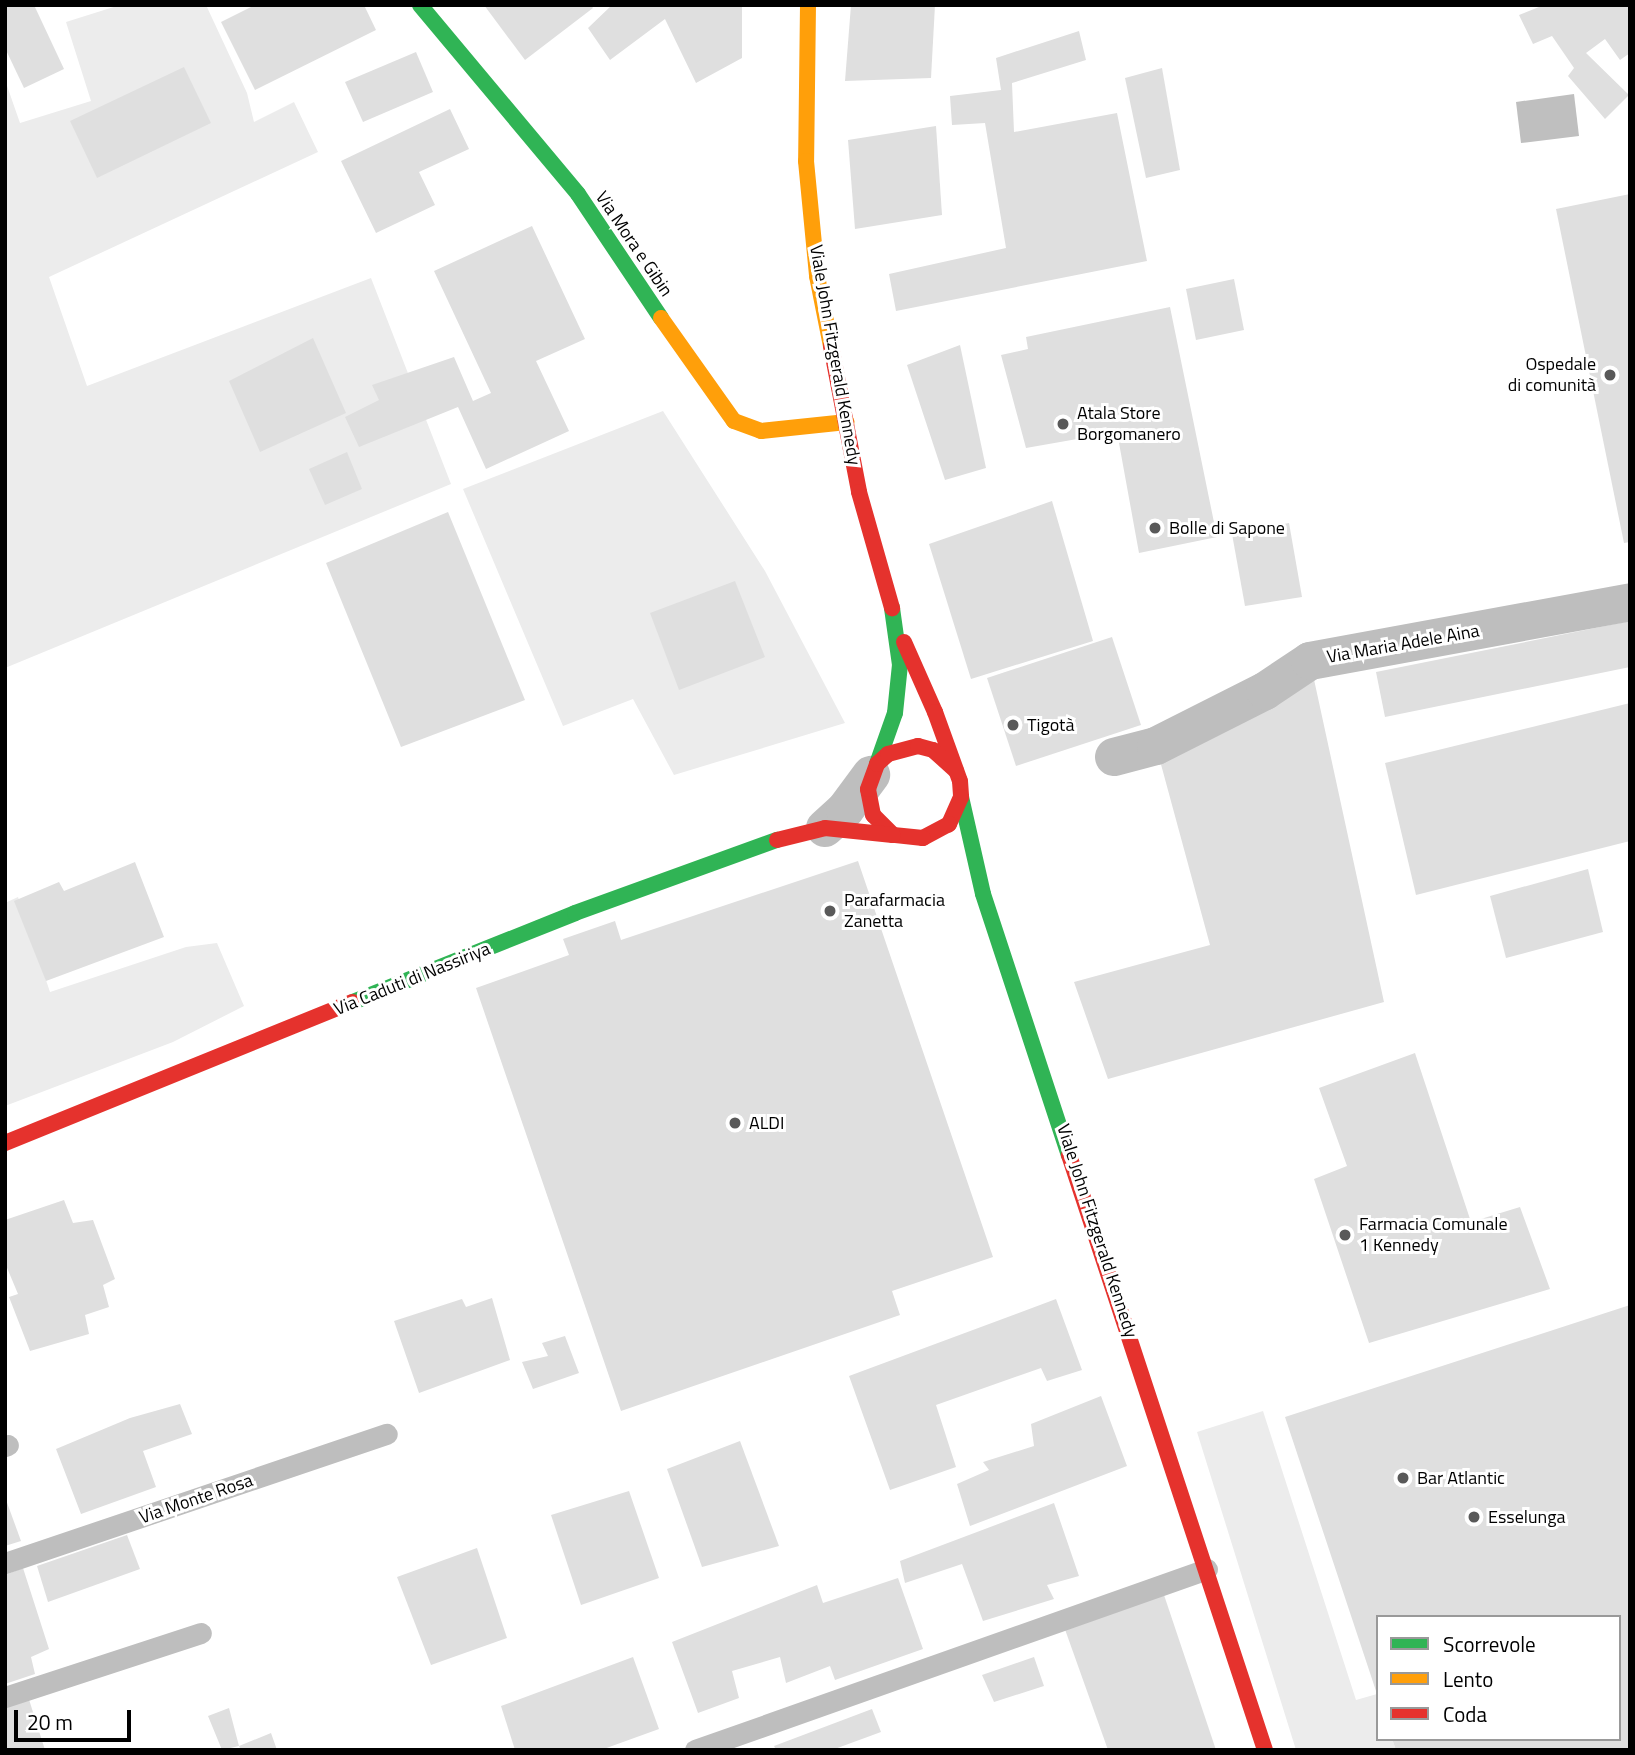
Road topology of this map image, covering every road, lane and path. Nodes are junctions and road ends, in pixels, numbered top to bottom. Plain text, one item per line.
1 (420, 5) edge
2 (808, 5) edge
3 (847, 422) junction
4 (1630, 602) edge
5 (894, 617) junction
6 (1114, 757) dead end
7 (874, 769) junction
8 (956, 771) junction
9 (961, 797) junction
10 (825, 828) junction
11 (901, 837) junction
12 (930, 850) dead end
13 (960, 872) dead end
14 (983, 894) junction
15 (5, 1143) edge
16 (387, 1434) dead end
17 (5, 1563) edge
18 (1207, 1569) junction
19 (201, 1633) dead end
20 (5, 1697) edge
21 (695, 1750) edge
22 (1265, 1750) edge

1 - 3 main road, Via Mora e Gibin
2 - 3 main road, Viale John Fitzgerald Kennedy
3 - 5 main road, Viale John Fitzgerald Kennedy
4 - 6 street, Via Maria Adele Aina
5 - 7 main road, Viale John Fitzgerald Kennedy
5 - 8 main road, Viale John Fitzgerald Kennedy
7 - 8 main road
7 - 10 street
7 - 11 main road, Viale John Fitzgerald Kennedy
8 - 9 main road, Viale John Fitzgerald Kennedy
9 - 11 main road
9 - 14 main road, Viale John Fitzgerald Kennedy
10 - 11 main road, Via Caduti di Nassiriya
10 - 15 main road, Via Caduti di Nassiriya
11 - 12 main road, Viale John Fitzgerald Kennedy
13 - 14 main road, Viale John Fitzgerald Kennedy
14 - 18 main road, Viale John Fitzgerald Kennedy
16 - 17 lane, Via Monte Rosa
18 - 21 lane
18 - 22 main road, Viale John Fitzgerald Kennedy
19 - 20 lane

